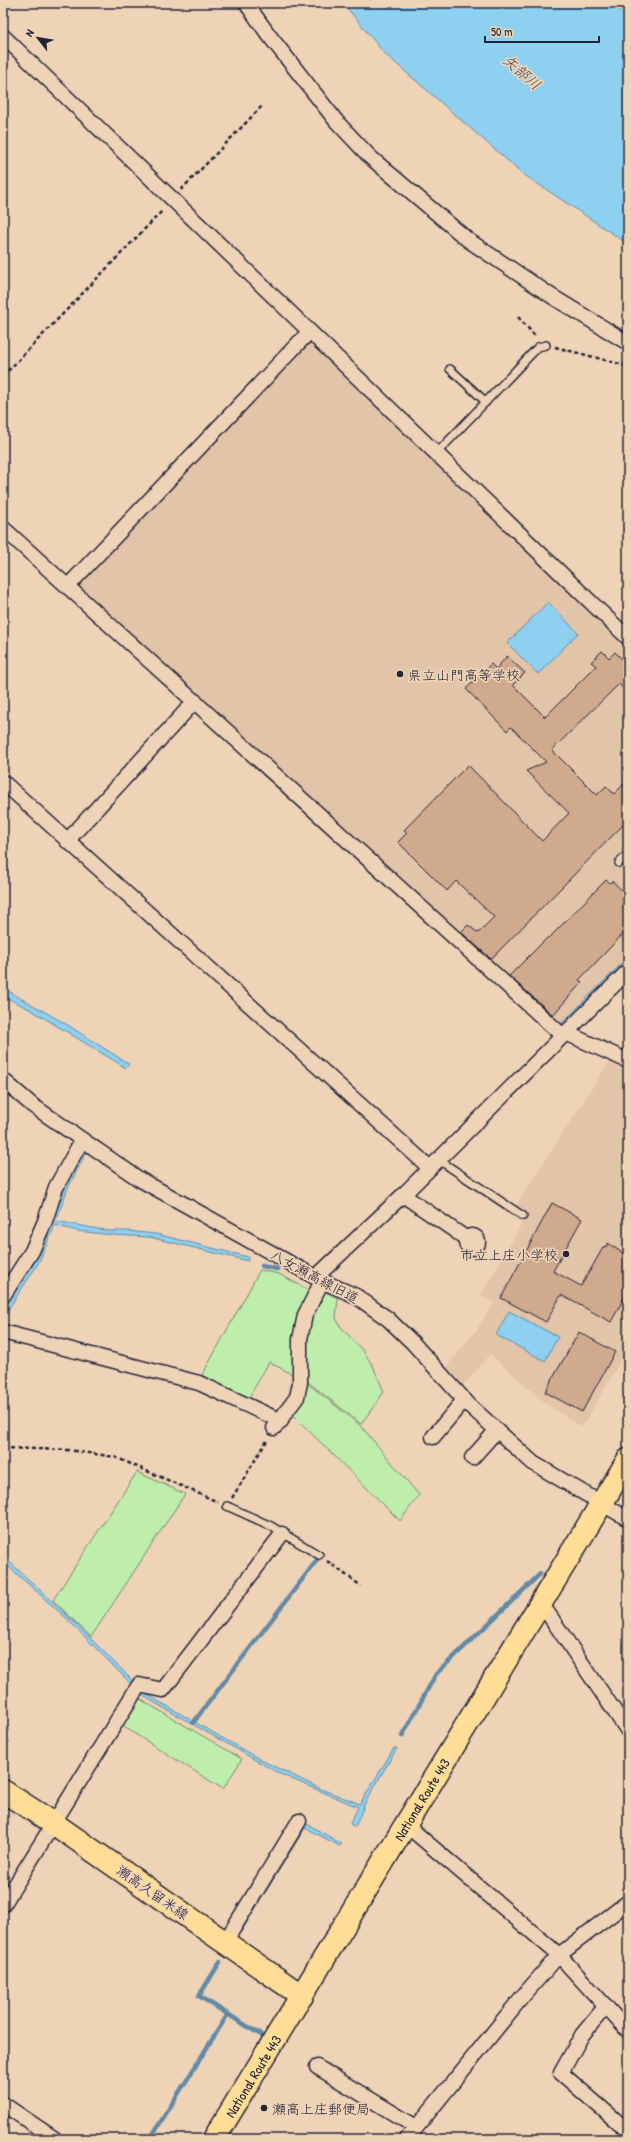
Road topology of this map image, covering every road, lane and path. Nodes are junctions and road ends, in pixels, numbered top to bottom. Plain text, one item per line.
1 (246, 3) edge
2 (3, 36) edge
3 (263, 105) dead end
4 (172, 200) junction
5 (518, 316) dead end
6 (309, 332) junction
7 (628, 342) edge
8 (545, 345) junction
9 (628, 366) edge
10 (450, 369) dead end
11 (3, 376) edge
12 (486, 402) junction
13 (436, 454) junction
14 (3, 528) edge
15 (68, 586) junction
16 (628, 638) edge
17 (195, 701) junction
18 (3, 782) edge
19 (67, 841) junction
20 (628, 854) edge
21 (619, 863) dead end
22 (628, 971) edge
23 (565, 1035) junction
24 (628, 1061) edge
25 (3, 1080) edge
26 (82, 1140) junction
27 (434, 1164) junction
28 (403, 1195) junction
29 (523, 1216) dead end
30 (467, 1239) dead end
31 (319, 1279) junction
32 (3, 1296) edge
33 (3, 1332) edge
34 (464, 1400) junction
35 (277, 1425) junction
36 (497, 1430) junction
37 (433, 1437) dead end
38 (3, 1448) edge
39 (472, 1458) dead end
40 (628, 1460) edge
41 (602, 1503) junction
42 (227, 1506) junction
43 (628, 1519) edge
44 (282, 1534) junction
45 (319, 1555) joint
46 (361, 1586) dead end
47 (541, 1603) junction
48 (628, 1731) edge
49 (3, 1791) edge
50 (299, 1821) dead end
51 (53, 1822) junction
52 (405, 1824) junction
53 (628, 1902) edge
54 (3, 1905) edge
55 (225, 1942) junction
56 (559, 1956) junction
57 (302, 1996) junction
58 (606, 2006) junction
59 (628, 2031) edge
60 (317, 2067) dead end
61 (3, 2104) edge
62 (416, 2127) junction
63 (628, 2131) edge
64 (55, 2139) edge
65 (214, 2139) edge
66 (406, 2139) edge

1 - 7 street
2 - 4 street
3 - 4 path
4 - 6 street
4 - 11 path
5 - 8 path
6 - 13 street
6 - 15 street
8 - 9 path
8 - 12 lane
10 - 12 lane
12 - 13 lane
13 - 16 street
14 - 15 street
15 - 17 street
17 - 19 street
17 - 23 street
18 - 19 street
19 - 27 street
20 - 21 lane
22 - 23 street
23 - 24 street
23 - 27 street
25 - 26 street, 八女瀬高線旧道
26 - 31 street, 八女瀬高線旧道
26 - 32 street
27 - 28 street
27 - 29 lane
28 - 30 street
28 - 31 street
31 - 34 street, 八女瀬高線旧道
31 - 35 street
33 - 35 street
34 - 36 street, 八女瀬高線旧道
34 - 37 street
35 - 42 path
36 - 39 street
36 - 41 street, 八女瀬高線旧道
38 - 42 path
40 - 41 main road, National Route 443
41 - 43 street, 八女瀬高線旧道
41 - 47 main road, National Route 443
42 - 44 lane
44 - 45 lane
44 - 51 street
45 - 46 path
47 - 48 street
47 - 52 main road, National Route 443
49 - 51 main road, 瀬高久留米線
50 - 55 street
51 - 54 street
51 - 55 main road, 瀬高久留米線
52 - 56 street
52 - 57 main road, National Route 443
53 - 56 street
55 - 57 main road, 瀬高久留米線
56 - 58 street
56 - 62 street
57 - 65 main road, National Route 443
58 - 59 street
58 - 63 street
60 - 62 street
61 - 64 street
62 - 66 street

